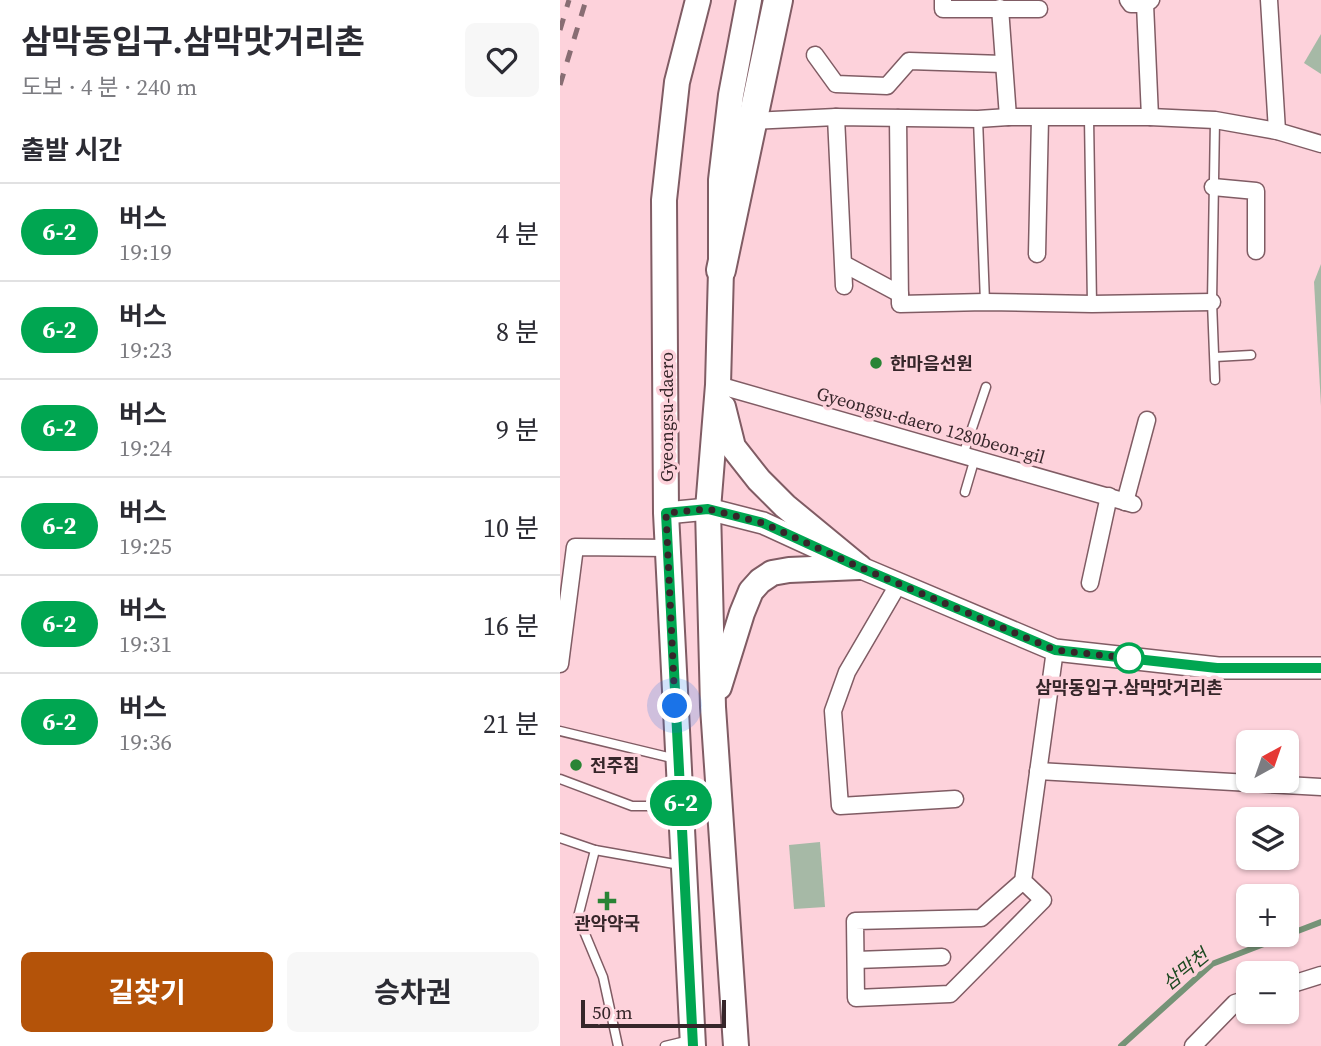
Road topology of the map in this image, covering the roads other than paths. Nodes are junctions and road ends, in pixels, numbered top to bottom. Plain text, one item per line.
1 (698, 0) edge
2 (749, 0) edge
3 (778, 0) edge
4 (943, 0) edge
5 (1128, 0) edge
6 (1269, 0) edge
7 (1148, 2) edge
8 (1000, 8) junction
9 (1039, 9) dead end
10 (815, 55) dead end
11 (1003, 64) junction
12 (836, 117) junction
13 (1008, 117) junction
14 (1150, 117) junction
15 (898, 118) junction
16 (1040, 118) junction
17 (1089, 118) junction
18 (978, 119) junction
19 (1215, 120) junction
20 (752, 121) junction
21 (1277, 131) junction
22 (1321, 144) edge
23 (1213, 187) junction
24 (1256, 251) dead end
25 (1037, 254) dead end
26 (844, 264) junction
27 (721, 270) junction
28 (844, 286) dead end
29 (900, 294) junction
30 (985, 302) junction
31 (1212, 302) junction
32 (1092, 304) junction
33 (1251, 355) dead end
34 (1215, 357) junction
35 (1215, 380) dead end
36 (718, 385) junction
37 (986, 387) dead end
38 (1147, 420) dead end
39 (969, 456) junction
40 (965, 492) dead end
41 (1109, 496) junction
42 (708, 509) junction
43 (666, 513) junction
44 (668, 548) junction
45 (859, 567) junction
46 (899, 583) junction
47 (1090, 583) dead end
48 (1055, 650) junction
49 (560, 664) edge
50 (1321, 668) edge
51 (713, 707) junction
52 (560, 731) edge
53 (678, 759) junction
54 (1038, 771) junction
55 (560, 779) edge
56 (1321, 787) edge
57 (955, 799) dead end
58 (681, 806) junction
59 (560, 838) edge
60 (595, 850) junction
61 (685, 866) junction
62 (1023, 881) junction
63 (992, 929) junction
64 (942, 957) dead end
65 (856, 960) junction
66 (1320, 978) edge
67 (1299, 983) edge
68 (1236, 1003) edge
69 (693, 1043) edge
70 (618, 1046) edge
71 (664, 1046) edge
72 (736, 1046) edge
73 (1193, 1046) edge

1 - 43 main road, Gyeongsu-daero
2 - 27 main road
3 - 20 highway
4 - 8 street
5 - 7 street
6 - 21 street
7 - 14 street
8 - 9 street
8 - 11 street
10 - 11 street
11 - 13 street
12 - 15 street
12 - 20 street
12 - 26 street
13 - 16 street
13 - 18 street
14 - 17 street
14 - 19 street
15 - 18 street
15 - 29 street
16 - 17 street
16 - 25 street
17 - 32 lane
18 - 30 lane
19 - 21 street
19 - 23 lane
20 - 27 highway
21 - 22 street
23 - 24 street
23 - 31 lane
26 - 28 street
26 - 29 street
27 - 36 main road
29 - 30 street
30 - 32 street
31 - 32 street
31 - 34 lane
33 - 34 lane
34 - 35 lane
36 - 39 street, Gyeongsu-daero 1280beon-gil
36 - 42 main road
36 - 45 main road
37 - 39 lane
38 - 41 street, Gyeongsu-daero 1280beon-gil
39 - 40 lane
39 - 41 street, Gyeongsu-daero 1280beon-gil
41 - 47 street
42 - 43 main road
42 - 45 main road
42 - 51 main road
43 - 44 main road, Gyeongsu-daero
44 - 49 street
44 - 53 main road, Gyeongsu-daero
45 - 46 main road
45 - 51 main road
46 - 48 main road
46 - 57 street
48 - 50 main road
48 - 54 street
51 - 72 main road
52 - 53 lane
53 - 58 main road, Gyeongsu-daero
54 - 56 street
54 - 62 street
55 - 58 lane
58 - 61 main road, Gyeongsu-daero
59 - 60 lane
60 - 61 lane
60 - 70 lane
61 - 69 main road, Gyeongsu-daero
62 - 63 street
62 - 63 street
63 - 65 street
63 - 65 street
64 - 65 street
66 - 67 street
68 - 73 street
69 - 71 lane

